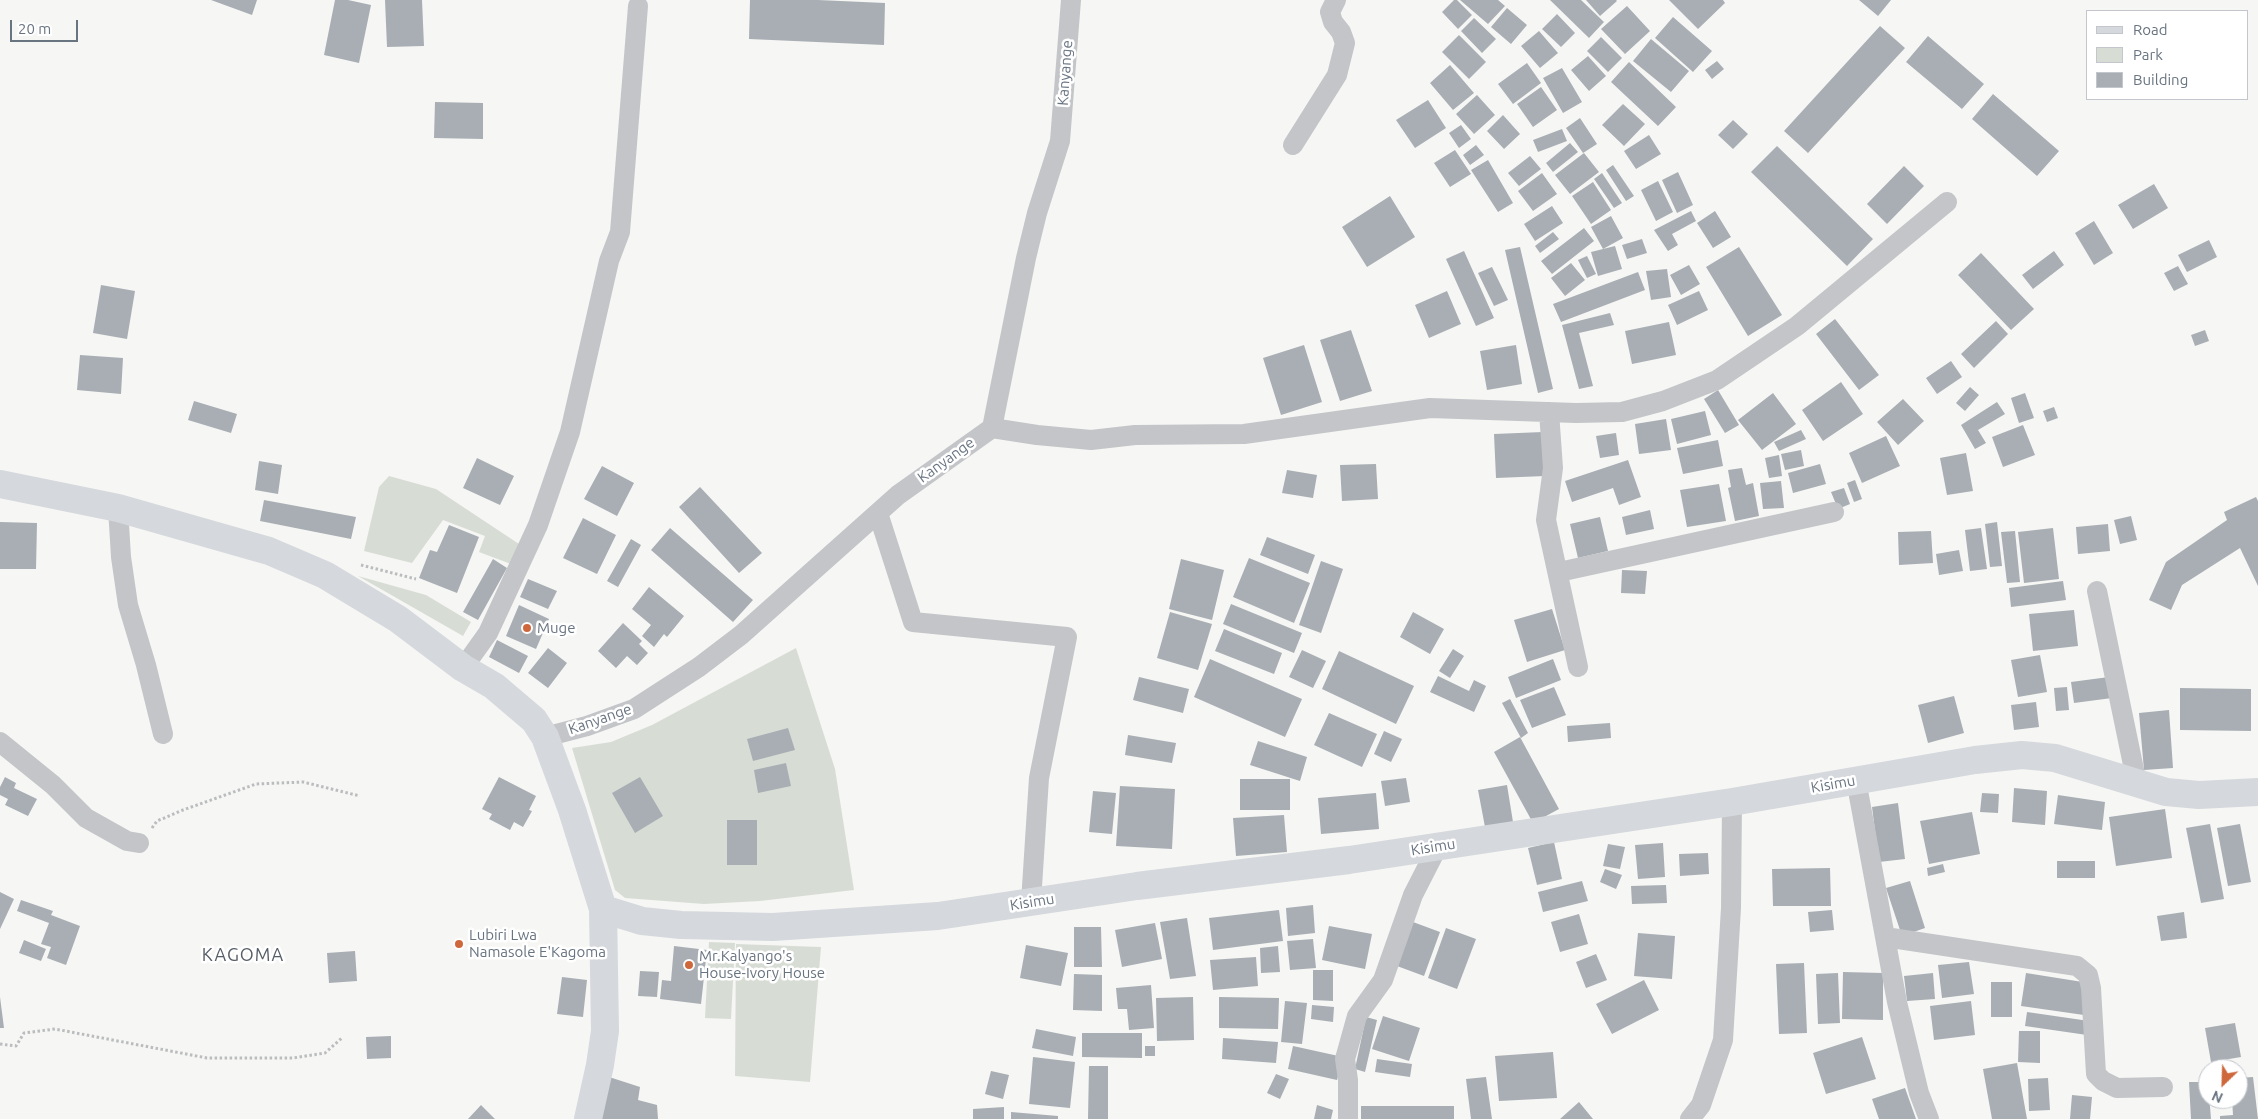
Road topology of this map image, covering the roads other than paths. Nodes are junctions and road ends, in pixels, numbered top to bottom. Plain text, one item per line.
1 (1071, 0) edge
2 (1336, 0) edge
3 (638, 6) dead end
4 (1293, 145) dead end
5 (1947, 202) dead end
6 (1549, 412) junction
7 (992, 428) junction
8 (0, 484) edge
9 (118, 508) junction
10 (1834, 512) dead end
11 (878, 513) junction
12 (1559, 572) junction
13 (2097, 591) dead end
14 (1578, 667) dead end
15 (463, 668) junction
16 (163, 734) dead end
17 (545, 737) junction
18 (0, 742) edge
19 (1856, 780) junction
20 (2137, 784) junction
21 (2258, 792) edge
22 (1732, 802) junction
23 (140, 843) road end
24 (1438, 846) junction
25 (1031, 902) junction
26 (603, 909) junction
27 (1884, 937) junction
28 (2163, 1087) dead end
29 (588, 1119) edge
30 (1348, 1119) edge
31 (1690, 1119) edge
32 (1929, 1119) edge

1 - 7 street, Kanyange
2 - 4 street
3 - 15 street
5 - 6 street
6 - 7 street
6 - 12 street
7 - 11 street, Kanyange
8 - 9 street
9 - 15 street
9 - 16 street
10 - 12 street
11 - 17 street, Kanyange
11 - 25 street
12 - 14 street
13 - 20 street
15 - 17 street
17 - 26 street
18 - 23 street
19 - 20 street, Kisimu
19 - 22 street, Kisimu
19 - 27 street
20 - 21 street, Kisimu
22 - 24 street, Kisimu
22 - 31 street
24 - 25 street, Kisimu
24 - 30 street
25 - 26 street, Kisimu
26 - 29 street
27 - 28 street
27 - 32 street

